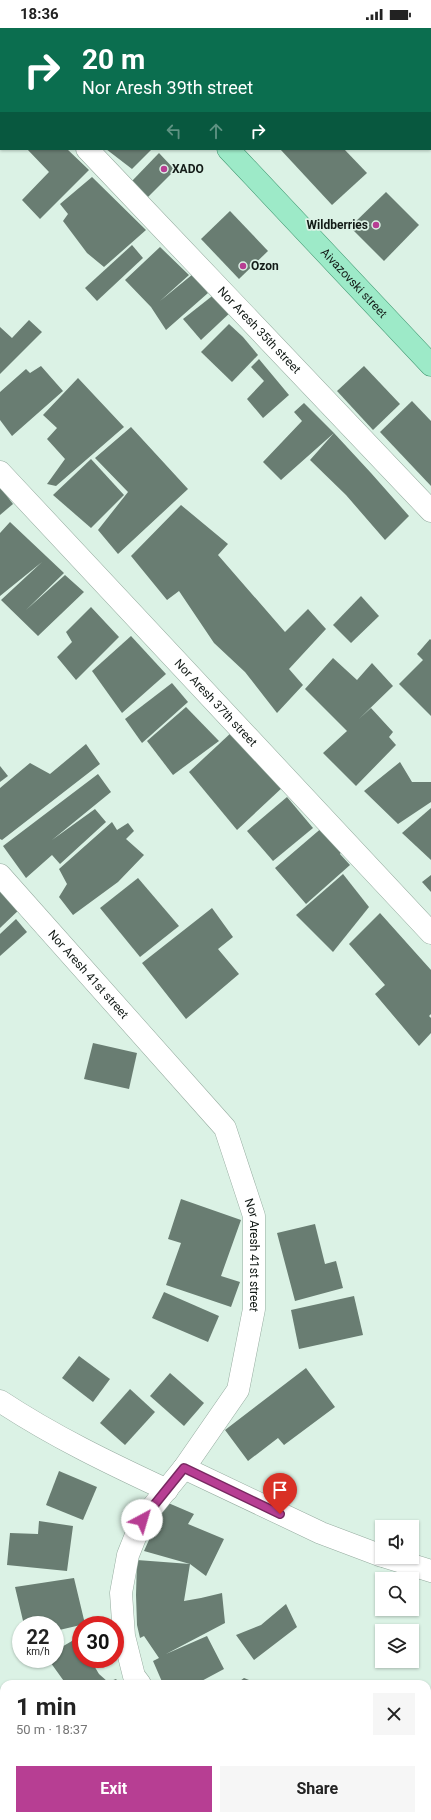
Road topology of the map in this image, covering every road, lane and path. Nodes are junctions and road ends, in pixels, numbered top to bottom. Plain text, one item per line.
1 (88, 150) edge
2 (229, 150) edge
3 (431, 365) edge
4 (0, 472) edge
5 (431, 511) edge
6 (0, 875) edge
7 (431, 933) edge
8 (0, 1401) edge
9 (184, 1468) junction
10 (167, 1490) junction
11 (375, 1553) edge
12 (408, 1564) edge
13 (431, 1571) edge
14 (137, 1680) edge

1 - 5 street, Nor Aresh 35th street
2 - 3 main road, Aivazovski street
4 - 7 street, Nor Aresh 37th street
6 - 9 street, Nor Aresh 41st street
8 - 10 street
9 - 10 street, Nor Aresh 41st street
9 - 11 street
10 - 14 street, Nor Aresh 41st street
12 - 13 street

